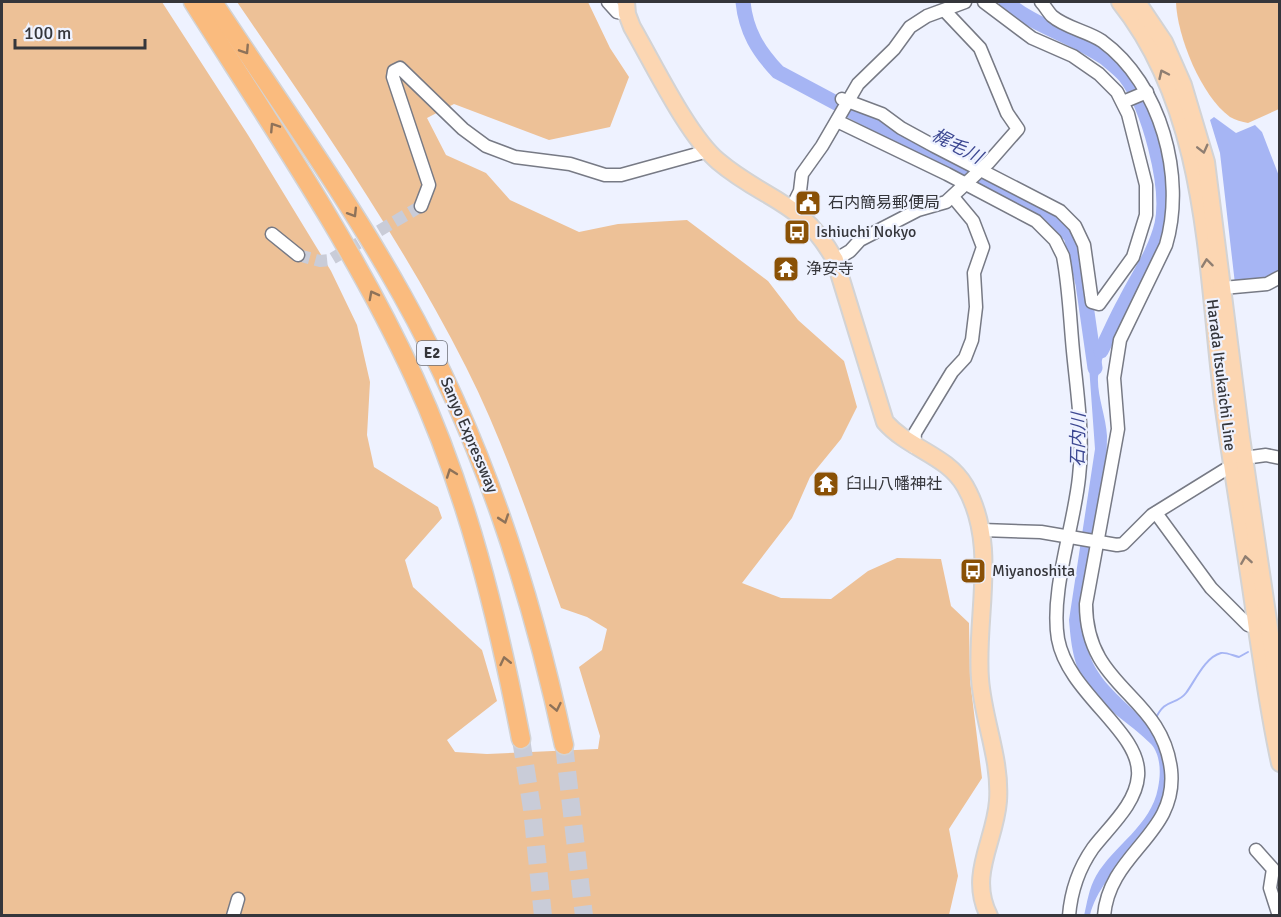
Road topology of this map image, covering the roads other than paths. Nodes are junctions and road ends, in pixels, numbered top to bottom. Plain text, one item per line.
1 (193, 2) edge
2 (213, 2) edge
3 (608, 2) edge
4 (965, 2) edge
5 (984, 2) edge
6 (1041, 2) edge
7 (1120, 2) edge
8 (1137, 2) edge
9 (626, 8) edge
10 (945, 11) junction
11 (1147, 92) junction
12 (845, 101) junction
13 (1124, 102) junction
14 (837, 120) junction
15 (708, 151) junction
16 (979, 170) junction
17 (965, 183) junction
18 (953, 197) junction
19 (421, 206) dead end
20 (792, 207) junction
21 (272, 234) dead end
22 (298, 255) tunnel mouth
23 (835, 260) junction
24 (1087, 267) junction
25 (1066, 270) junction
26 (1280, 277) edge
27 (1223, 288) junction
28 (914, 447) junction
29 (1280, 458) edge
30 (1238, 462) junction
31 (1156, 513) junction
32 (982, 530) junction
33 (1070, 537) junction
34 (1096, 542) junction
35 (1257, 628) junction
36 (1280, 702) edge
37 (520, 739) tunnel mouth
38 (564, 745) tunnel mouth
39 (1280, 763) edge
40 (1256, 850) dead end
41 (238, 900) dead end
42 (233, 915) edge
43 (989, 915) edge
44 (1069, 915) edge
45 (1104, 915) edge
46 (1280, 915) edge

37 -> 1 highway, Sanyo Expressway / E2
2 -> 38 highway, Sanyo Expressway / E2
3 - 9 street
4 - 10 street
5 - 13 street
6 - 11 street
30 -> 7 main road, Harada Itsukaichi Line
8 -> 27 main road, Harada Itsukaichi Line
9 - 15 main road
10 - 12 street
10 - 16 street
11 - 13 street
11 - 34 street
12 - 14 street
12 - 16 street
13 - 24 street
14 - 17 street
14 - 20 street
15 - 19 street
15 - 20 main road
16 - 17 street
16 - 24 street
17 - 18 street
17 - 25 street
18 - 23 street
18 - 28 street
20 - 23 main road
21 - 22 street
23 - 28 main road
24 - 25 street
25 - 33 street
26 - 27 street
27 - 30 main road, Harada Itsukaichi Line
28 - 32 main road
29 - 30 street
30 - 31 street
35 -> 30 main road, Harada Itsukaichi Line
30 - 36 main road, Harada Itsukaichi Line
31 - 34 street
31 - 35 street
32 - 33 street
32 - 43 main road
33 - 34 street
33 - 44 street
34 - 45 street
35 - 39 main road, Harada Itsukaichi Line
40 - 46 street
41 - 42 street

